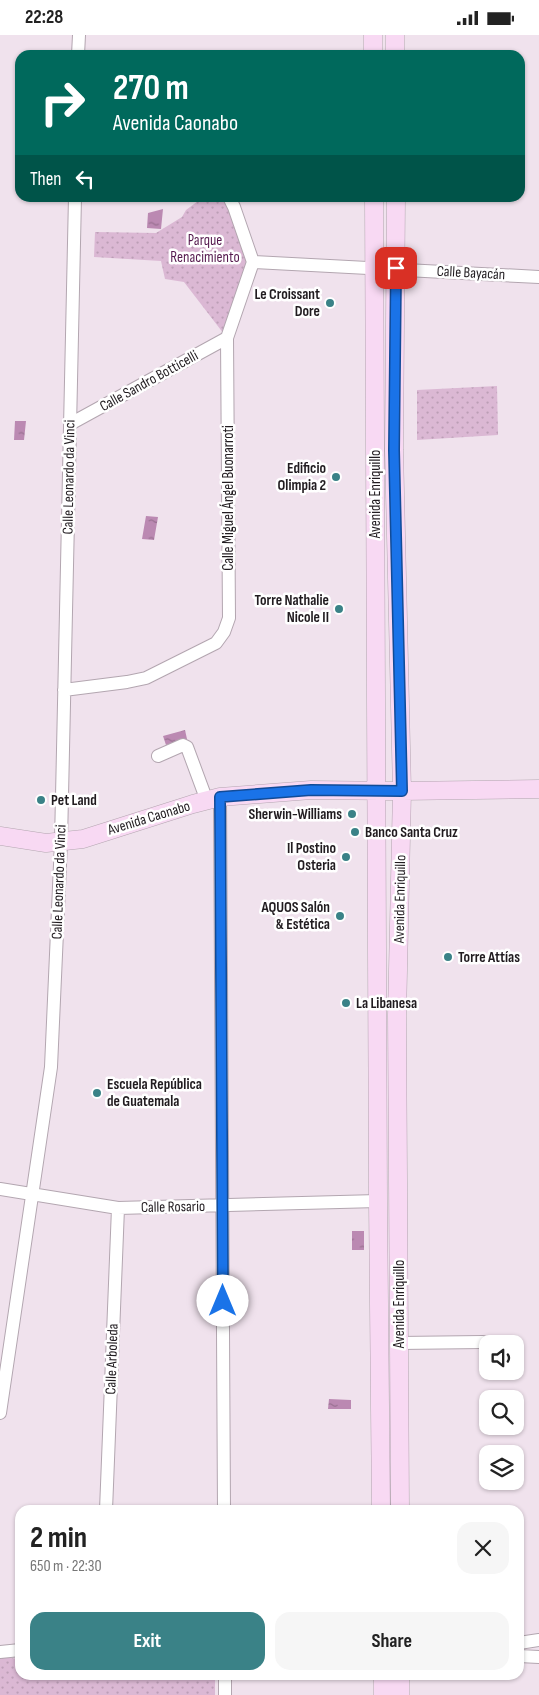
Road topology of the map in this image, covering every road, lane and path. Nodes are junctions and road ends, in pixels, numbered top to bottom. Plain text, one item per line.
1 (79, 35) edge
2 (373, 35) edge
3 (395, 35) edge
4 (78, 50) edge
5 (373, 50) edge
6 (395, 50) edge
7 (75, 202) edge
8 (232, 202) edge
9 (374, 202) edge
10 (396, 202) edge
11 (252, 262) junction
12 (374, 268) junction
13 (396, 268) junction
14 (539, 277) edge
15 (227, 338) junction
16 (70, 424) junction
17 (64, 690) junction
18 (158, 756) dead end
19 (539, 789) edge
20 (377, 790) junction
21 (402, 791) junction
22 (213, 799) junction
23 (0, 836) edge
24 (61, 842) junction
25 (398, 1015) junction
26 (378, 1017) junction
27 (0, 1189) edge
28 (32, 1194) junction
29 (378, 1201) junction
30 (222, 1206) junction
31 (118, 1208) junction
32 (479, 1342) edge
33 (399, 1343) junction
34 (0, 1413) edge
35 (106, 1505) edge
36 (224, 1505) edge
37 (381, 1505) edge
38 (400, 1505) edge
39 (539, 1641) edge
40 (524, 1642) edge
41 (15, 1650) edge
42 (0, 1652) edge
43 (524, 1656) edge
44 (539, 1657) edge
45 (225, 1680) edge
46 (383, 1680) edge
47 (400, 1680) edge
48 (225, 1695) edge
49 (383, 1695) edge
50 (400, 1695) edge

1 - 4 street
2 - 5 main road
3 - 6 main road
7 - 16 street, Calle Leonardo da Vinci
8 - 11 street
9 - 12 main road, Avenida Enriquillo
10 - 13 main road, Avenida Enriquillo
11 - 12 street, Calle Bayacán
11 - 15 street, Calle Miguel Ángel Buonarroti
12 - 13 street, Calle Bayacán
12 - 20 main road, Avenida Enriquillo
13 - 14 street, Calle Bayacán
13 - 21 main road, Avenida Enriquillo
15 - 16 street, Calle Sandro Botticelli
15 - 17 street, Calle Miguel Ángel Buonarroti
16 - 17 street, Calle Leonardo da Vinci
17 - 24 street, Calle Leonardo da Vinci
18 - 22 street
19 - 21 main road, Avenida Caonabo
20 - 21 main road, Avenida Caonabo
20 - 22 main road, Avenida Caonabo
20 - 26 main road, Avenida Enriquillo
21 - 25 main road, Avenida Enriquillo
22 - 24 main road, Avenida Caonabo
22 - 30 street
23 - 24 main road, Avenida Caonabo
24 - 28 street, Calle Leonardo da Vinci
25 - 26 main road
25 - 33 main road, Avenida Enriquillo
26 - 29 main road, Avenida Enriquillo
27 - 28 street, Calle Rosario
28 - 31 street, Calle Rosario
28 - 34 street, Calle Leonardo da Vinci
29 - 30 street, Calle Rosario
29 - 37 main road, Avenida Enriquillo
30 - 31 street, Calle Rosario
30 - 36 street
31 - 35 street, Calle Arboleda
32 - 33 street
33 - 38 main road, Avenida Enriquillo
39 - 40 street
41 - 42 street
43 - 44 street
45 - 48 street
46 - 49 main road
47 - 50 main road

